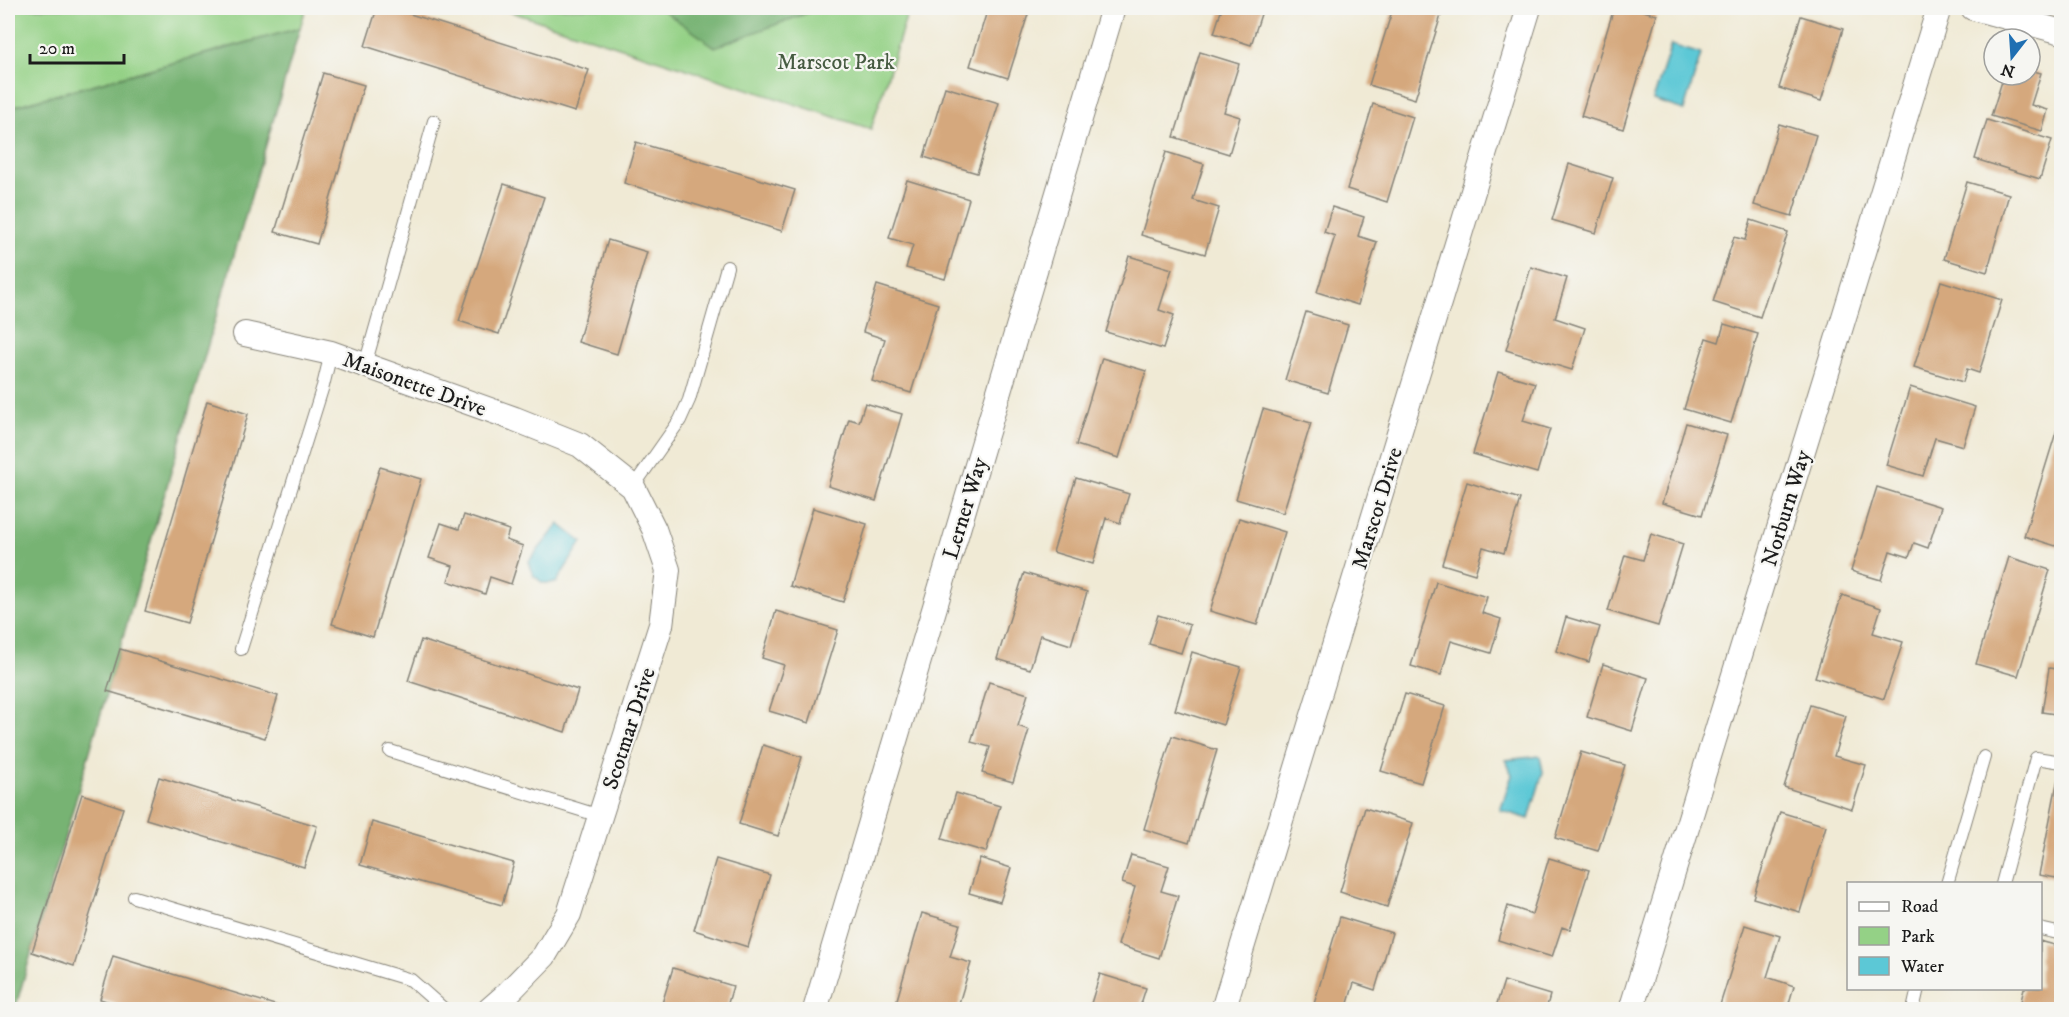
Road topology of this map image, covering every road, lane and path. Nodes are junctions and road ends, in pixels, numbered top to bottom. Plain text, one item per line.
1 (1113, 8) edge
2 (1528, 8) edge
3 (1939, 8) edge
4 (1973, 8) edge
5 (2061, 32) edge
6 (434, 121) dead end
7 (727, 267) dead end
8 (245, 334) dead end
9 (331, 353) junction
10 (364, 365) junction
11 (580, 445) joint
12 (633, 487) junction
13 (241, 649) dead end
14 (390, 751) dead end
15 (1984, 757) dead end
16 (2061, 762) edge
17 (600, 816) junction
18 (1948, 882) edge
19 (2003, 882) edge
20 (134, 897) dead end
21 (2042, 929) edge
22 (2061, 934) edge
23 (1918, 990) edge
24 (445, 1010) edge
25 (489, 1010) edge
26 (815, 1010) edge
27 (1223, 1010) edge
28 (1631, 1010) edge
29 (1913, 1010) edge

1 - 26 street, Lerner Way
2 - 27 street, Marscot Drive
3 - 28 street, Norburn Way
4 - 5 street
6 - 10 lane
7 - 12 lane
8 - 9 street, Maisonette Drive
9 - 10 street, Maisonette Drive
9 - 13 lane
10 - 11 street, Maisonette Drive
11 - 12 street, Scotmar Drive
12 - 17 street, Scotmar Drive
14 - 17 lane
15 - 18 lane
16 - 19 lane
17 - 25 street, Scotmar Drive
20 - 24 lane
21 - 22 lane
23 - 29 lane

